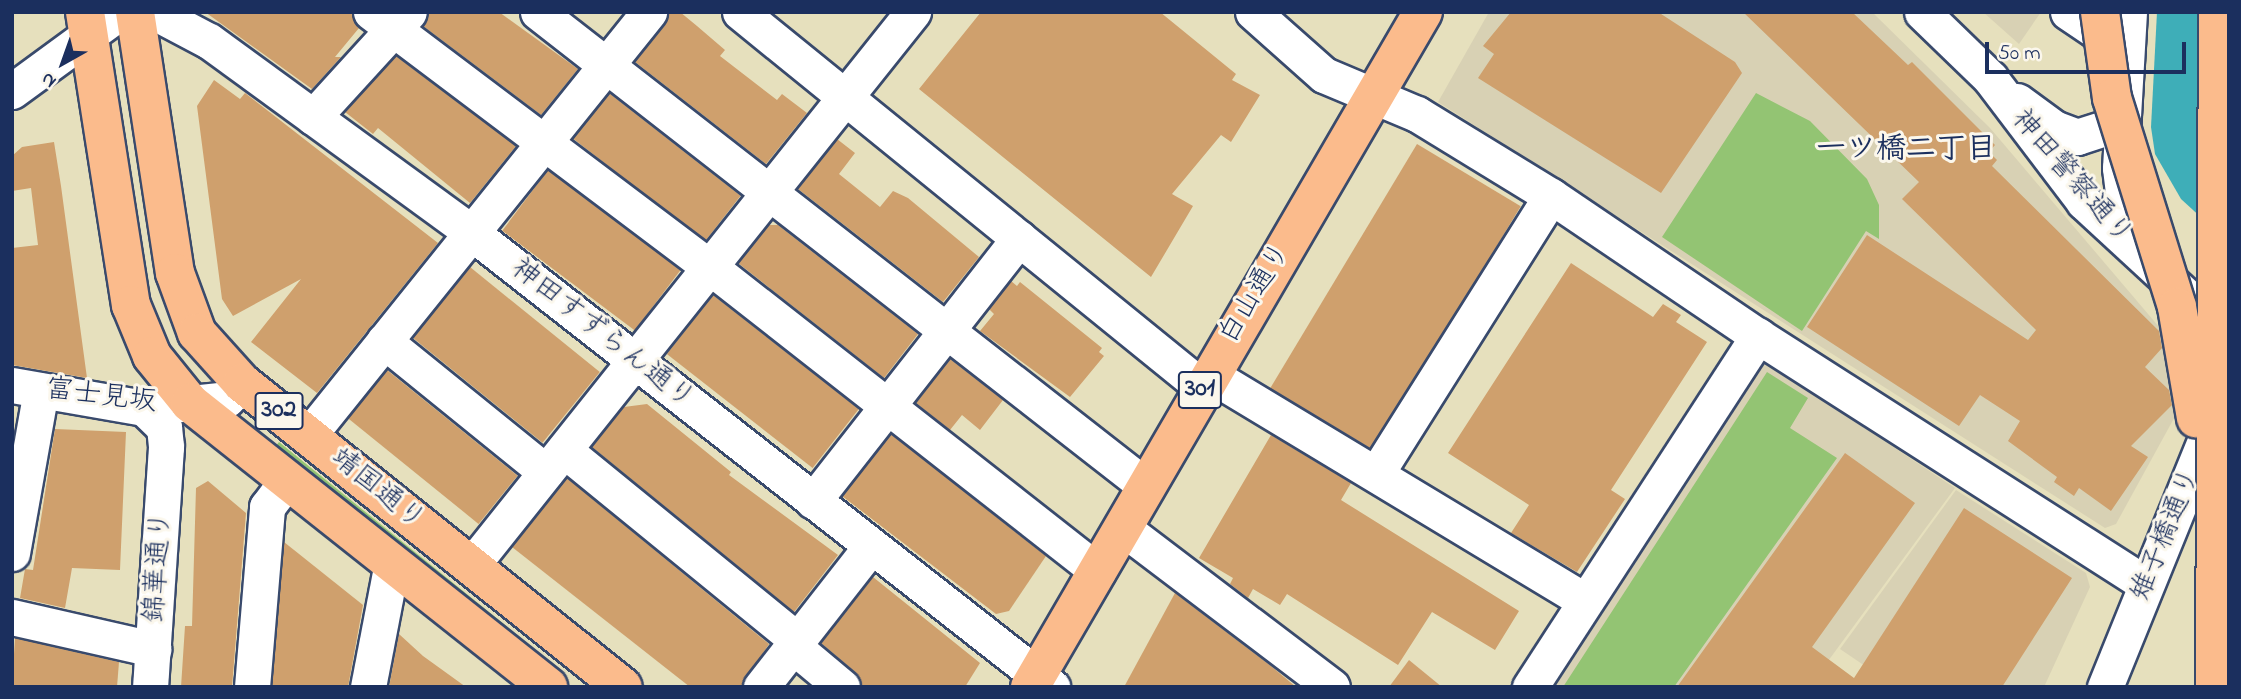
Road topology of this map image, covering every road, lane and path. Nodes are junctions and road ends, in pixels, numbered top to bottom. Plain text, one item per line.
1 (120, 12) edge
2 (135, 12) edge
3 (154, 12) edge
4 (538, 12) edge
5 (649, 12) edge
6 (740, 12) edge
7 (914, 12) edge
8 (1253, 12) edge
9 (1423, 12) edge
10 (1922, 12) edge
11 (2068, 12) edge
12 (2218, 12) edge
13 (2119, 13) edge
14 (391, 18) edge
15 (86, 24) edge
16 (607, 64) junction
17 (1990, 78) junction
18 (12, 92) edge
19 (1373, 96) junction
20 (846, 97) junction
21 (2123, 107) junction
22 (313, 117) junction
23 (545, 142) junction
24 (771, 192) junction
25 (1551, 196) junction
26 (472, 233) junction
27 (1019, 238) junction
28 (2147, 264) junction
29 (710, 267) junction
30 (947, 330) junction
31 (1758, 336) junction
32 (2229, 336) edge
33 (384, 341) junction
34 (635, 361) junction
35 (1205, 381) junction
36 (242, 383) junction
37 (2229, 383) edge
38 (27, 388) edge
39 (190, 403) junction
40 (888, 406) junction
41 (144, 408) junction
42 (309, 435) junction
43 (166, 447) junction
44 (555, 461) junction
45 (1376, 474) junction
46 (287, 480) junction
47 (1147, 487) junction
48 (813, 501) junction
49 (1124, 529) junction
50 (870, 546) junction
51 (2215, 548) junction
52 (12, 553) edge
53 (392, 562) junction
54 (471, 566) junction
55 (1098, 571) junction
56 (2146, 584) junction
57 (1585, 601) junction
58 (12, 617) edge
59 (798, 642) junction
60 (153, 649) junction
61 (539, 683) edge
62 (1040, 683) edge
63 (150, 687) edge
64 (251, 687) edge
65 (368, 687) edge
66 (623, 687) edge
67 (761, 687) edge
68 (842, 687) edge
69 (1332, 687) edge
70 (1530, 687) edge
71 (2105, 687) edge
72 (2215, 687) edge

1 - 15 street
2 - 36 main road, 靖国通り / 302
3 - 22 street, 神田すずらん通り
4 - 16 street
5 - 16 street
6 - 20 street
7 - 20 street
8 - 19 street
9 - 19 main road, 白山通り / 301
10 - 17 street, 神田警察通り
11 - 13 street
12 - 51 main road, bridge
13 - 21 street
13 - 51 main road, bridge
14 - 22 street
14 - 23 street
15 - 18 street
15 - 39 main road, 靖国通り / 302
16 - 23 street
16 - 24 street
17 - 21 street
17 - 28 street, 神田警察通り
19 - 25 street
19 - 35 main road, 白山通り / 301
20 - 24 street
20 - 27 street
21 - 28 street
22 - 26 street, 神田すずらん通り
23 - 26 street
23 - 29 street
24 - 29 street
24 - 30 street
25 - 31 street
25 - 45 street
26 - 33 street
26 - 34 street, 神田すずらん通り
27 - 30 street
27 - 35 street
28 - 32 street, 神田警察通り
29 - 34 street
29 - 40 street
30 - 40 street
30 - 47 street
31 - 56 street
31 - 57 street
33 - 42 street
33 - 44 street
34 - 44 street
34 - 48 street, 神田すずらん通り
35 - 45 street
35 - 47 main road, 白山通り / 301
36 - 39 street, 富士見坂
36 - 42 main road, 靖国通り / 302
37 - 56 street, 雉子橋通り
38 - 41 street, 富士見坂
38 - 52 street
39 - 41 street, 富士見坂
39 - 43 street, 錦華通り
39 - 46 main road, 靖国通り / 302
40 - 48 street
40 - 55 street
41 - 43 street, 錦華通り
42 - 54 main road, 靖国通り / 302
43 - 60 street, 錦華通り
44 - 54 street
44 - 59 street
45 - 57 street
46 - 53 main road, 靖国通り / 302
46 - 64 street
47 - 49 main road, 白山通り / 301
48 - 50 street, 神田すずらん通り
49 - 55 main road, 白山通り / 301
49 - 69 street
50 - 59 street
50 - 62 street, 神田すずらん通り
51 - 72 main road, bridge
53 - 61 main road, 靖国通り / 302
53 - 65 street
54 - 66 main road, 靖国通り / 302
55 - 62 main road, 白山通り / 301
56 - 71 street, 雉子橋通り
57 - 70 street
58 - 60 street
59 - 67 street
59 - 68 street
60 - 63 street, 錦華通り

